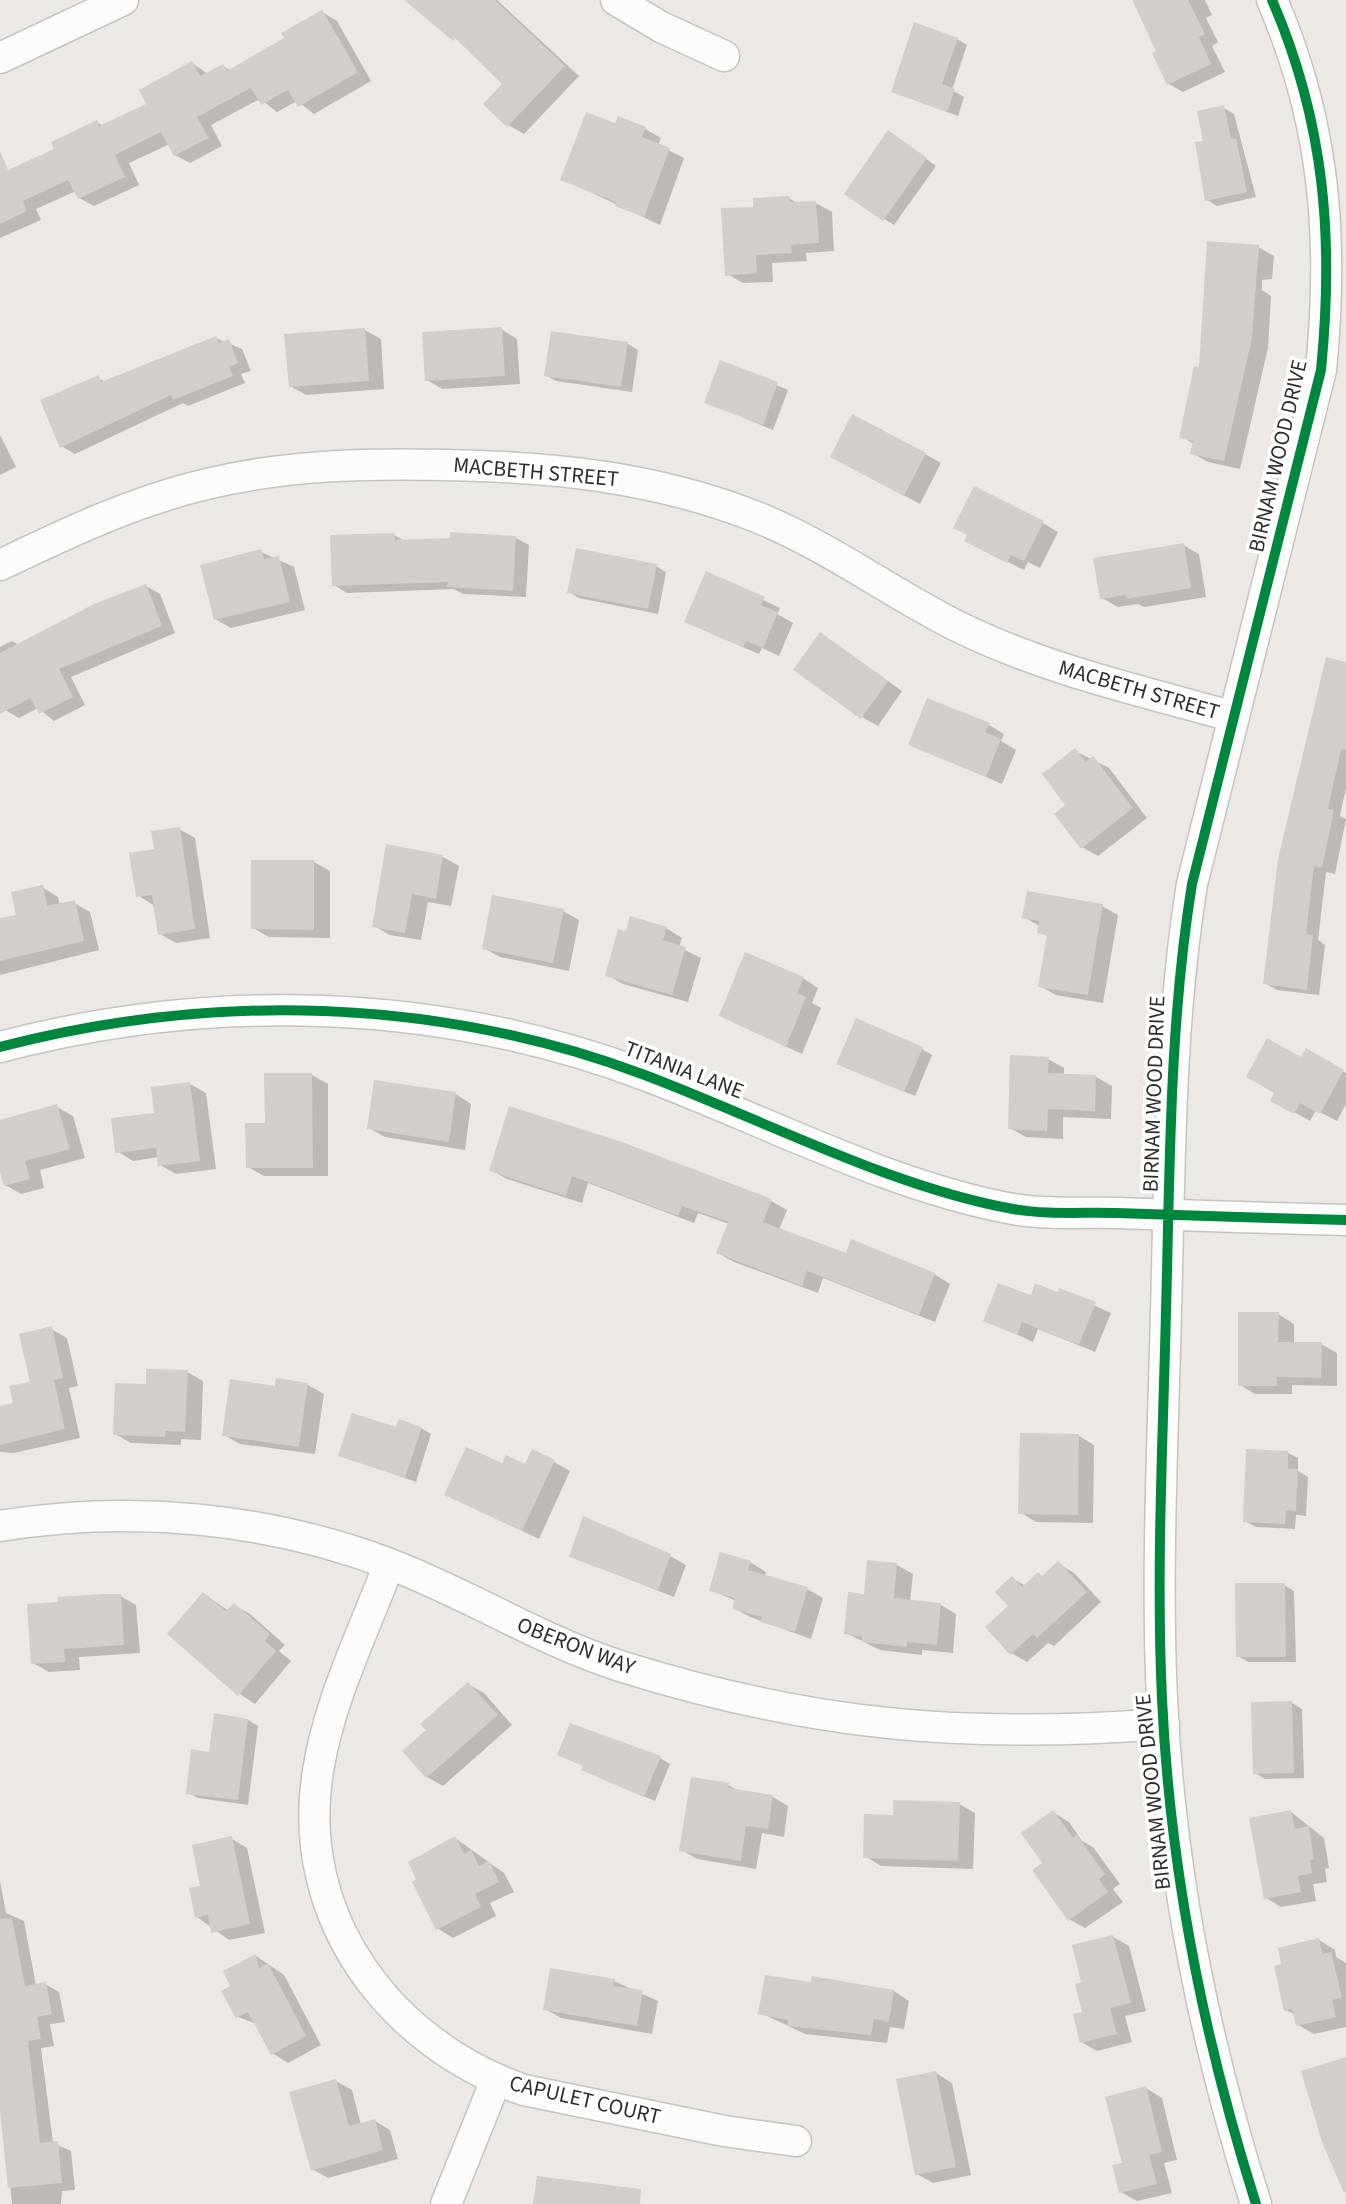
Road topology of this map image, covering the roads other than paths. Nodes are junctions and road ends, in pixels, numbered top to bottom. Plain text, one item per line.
1 (123, 0) edge
2 (616, 0) edge
3 (1272, 0) edge
4 (724, 56) dead end
5 (0, 58) edge
6 (0, 565) edge
7 (1234, 717) junction
8 (0, 1047) edge
9 (1169, 1215) junction
10 (1346, 1220) edge
11 (0, 1526) edge
12 (389, 1564) junction
13 (1164, 1724) junction
14 (496, 2080) junction
15 (796, 2141) dead end
16 (446, 2204) edge
17 (1256, 2204) edge

1 - 5 street
2 - 4 street
3 - 7 street, BIRNAM WOOD DRIVE
6 - 7 street, MACBETH STREET
7 - 9 street, BIRNAM WOOD DRIVE
8 - 9 street, TITANIA LANE
9 - 10 street, TITANIA LANE
9 - 13 street, BIRNAM WOOD DRIVE
11 - 12 street, OBERON WAY
12 - 13 street, OBERON WAY
12 - 14 street, CAPULET COURT
13 - 17 street, BIRNAM WOOD DRIVE
14 - 15 street, CAPULET COURT
14 - 16 street

